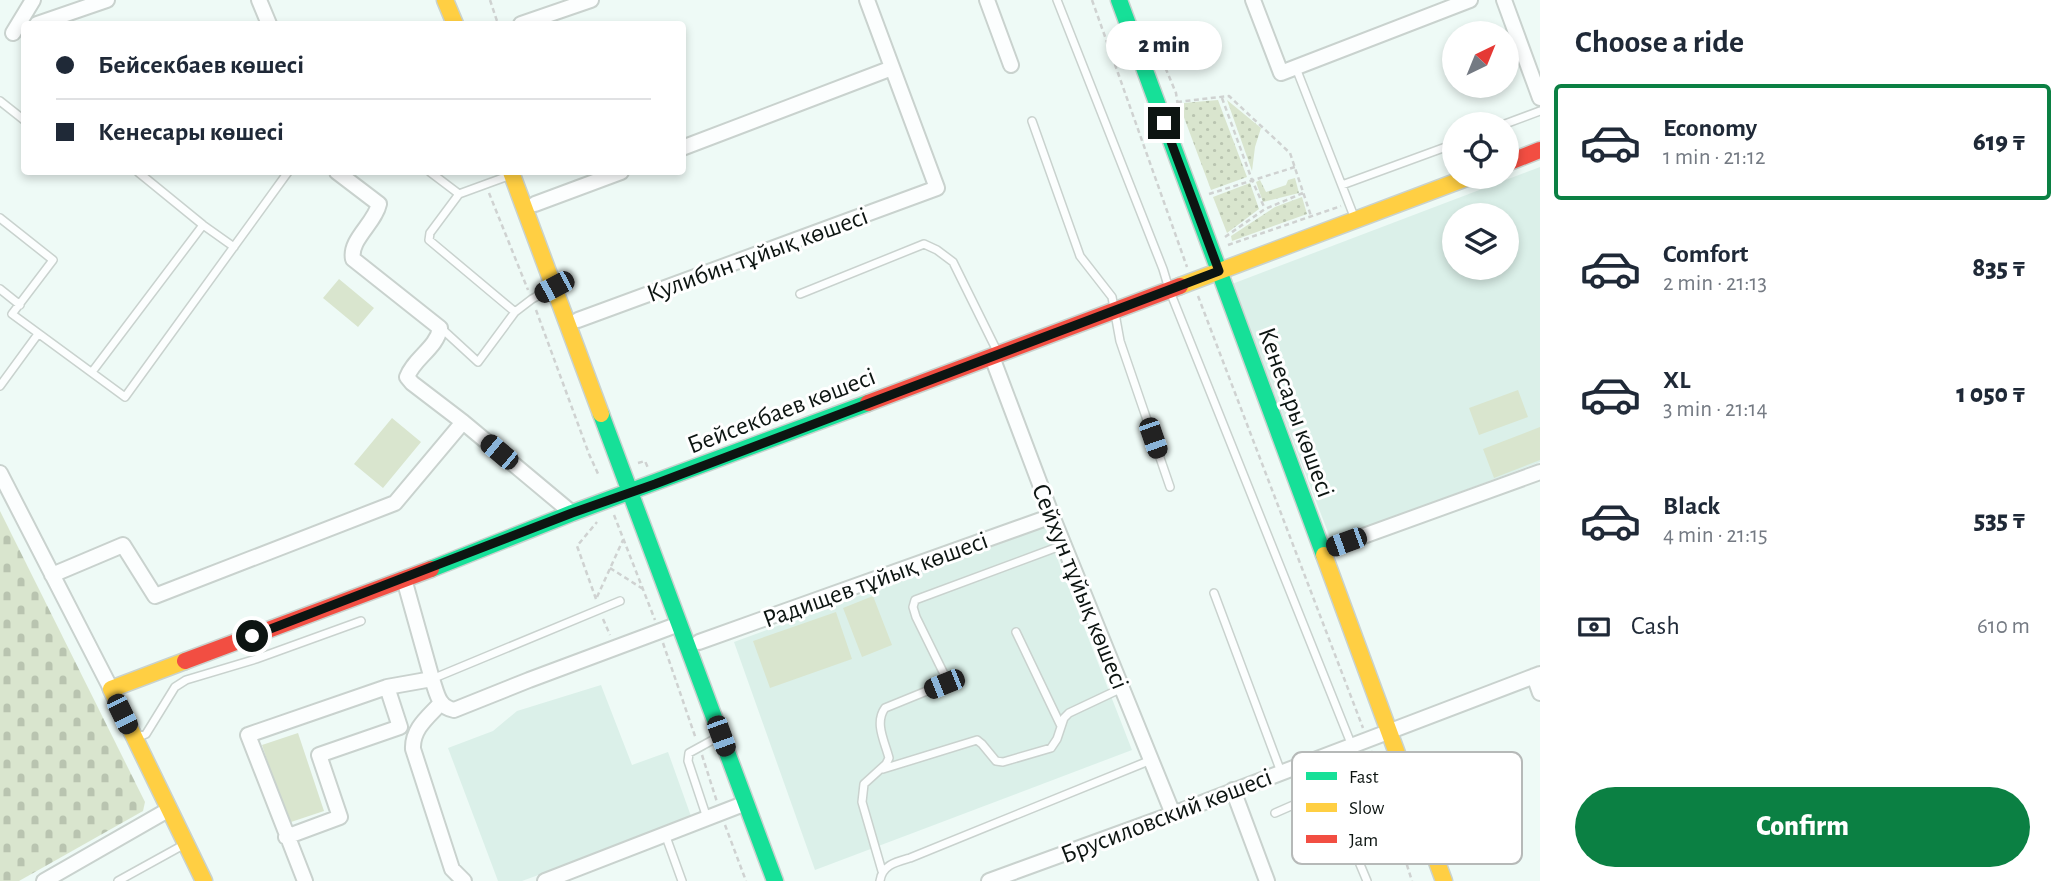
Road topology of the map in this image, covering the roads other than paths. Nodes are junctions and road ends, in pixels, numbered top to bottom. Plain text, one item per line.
1 (33, 0) edge
2 (107, 0) edge
3 (259, 0) edge
4 (445, 0) edge
5 (458, 0) edge
6 (592, 0) edge
7 (867, 0) edge
8 (987, 0) edge
9 (1057, 0) edge
10 (1119, 0) edge
11 (1252, 0) edge
12 (1470, 0) edge
13 (1504, 0) edge
14 (46, 21) edge
15 (268, 21) edge
16 (453, 21) edge
17 (466, 21) edge
18 (530, 21) edge
19 (21, 30) edge
20 (1011, 65) dead end
21 (892, 68) junction
22 (1296, 68) junction
23 (1540, 99) edge
24 (0, 101) edge
25 (1540, 111) edge
26 (21, 118) edge
27 (1519, 119) edge
28 (1032, 121) dead end
29 (686, 146) edge
30 (1442, 148) edge
31 (1540, 150) edge
32 (1519, 158) edge
33 (142, 175) edge
34 (286, 175) edge
35 (341, 175) edge
36 (434, 175) edge
37 (510, 175) edge
38 (516, 175) edge
39 (516, 175) edge
40 (613, 175) edge
41 (1342, 185) junction
42 (1442, 187) edge
43 (459, 194) junction
44 (535, 204) junction
45 (0, 218) edge
46 (1355, 220) junction
47 (203, 225) junction
48 (234, 247) junction
49 (1219, 271) junction
50 (554, 287) junction
51 (0, 289) edge
52 (1169, 289) junction
53 (800, 294) dead end
54 (20, 305) junction
55 (1114, 310) junction
56 (515, 312) junction
57 (578, 320) junction
58 (440, 328) junction
59 (38, 334) junction
60 (995, 356) junction
61 (92, 372) junction
62 (0, 386) edge
63 (463, 422) junction
64 (1540, 472) edge
65 (0, 473) edge
66 (1170, 487) dead end
67 (636, 491) junction
68 (572, 513) junction
69 (1052, 516) junction
70 (1063, 545) junction
71 (1322, 551) junction
72 (52, 575) junction
73 (404, 579) junction
74 (1214, 593) dead end
75 (620, 601) dead end
76 (361, 621) dead end
77 (679, 624) junction
78 (1016, 632) dead end
79 (699, 642) junction
80 (1537, 675) edge
81 (432, 679) junction
82 (387, 687) junction
83 (1122, 687) junction
84 (111, 689) junction
85 (1540, 693) edge
86 (440, 704) junction
87 (1061, 727) junction
88 (1389, 732) junction
89 (721, 736) junction
90 (135, 739) junction
91 (1352, 746) junction
92 (1336, 752) edge
93 (1396, 752) edge
94 (1152, 760) junction
95 (1292, 768) edge
96 (877, 771) junction
97 (1281, 772) junction
98 (1233, 790) junction
99 (746, 803) junction
100 (1292, 806) edge
101 (168, 810) junction
102 (1275, 813) dead end
103 (1173, 814) junction
104 (714, 816) junction
105 (665, 834) junction
106 (286, 837) junction
107 (186, 844) junction
108 (1360, 864) edge
109 (1438, 864) edge
110 (882, 871) junction
111 (44, 881) edge
112 (118, 881) edge
113 (204, 881) edge
114 (305, 881) edge
115 (464, 881) edge
116 (547, 881) edge
117 (682, 881) edge
118 (775, 881) edge
119 (786, 881) edge
120 (880, 881) edge
121 (989, 881) edge
122 (1267, 881) edge
123 (1367, 881) edge
124 (1444, 881) edge

1 - 19 street
2 - 14 street
3 - 15 street
4 - 16 main road
5 - 17 main road
6 - 18 street
7 - 21 street
8 - 20 street
9 - 52 lane
10 - 49 main road, Кенесары көшесі
11 - 22 street
12 - 22 street
13 - 23 street
21 - 29 street
21 - 57 street, Кулибин тұйық көшесі
22 - 41 lane
24 - 26 lane
25 - 27 lane
28 - 55 lane
30 - 41 lane
31 - 32 main road
33 - 47 lane
34 - 48 lane
35 - 58 street
36 - 43 lane
37 - 43 lane
38 - 44 main road
39 - 50 main road
40 - 44 street
41 - 46 lane
42 - 46 main road, Бейсекбаев көшесі
43 - 56 lane
44 - 57 main road
45 - 54 lane
46 - 49 main road, Бейсекбаев көшесі
47 - 48 lane
47 - 61 lane
48 - 61 lane
49 - 52 main road, Бейсекбаев көшесі
49 - 71 main road, Кенесары көшесі
50 - 56 lane
50 - 67 main road
51 - 54 lane
52 - 55 main road, Бейсекбаев көшесі
52 - 91 lane
53 - 60 lane
54 - 59 lane
55 - 60 main road, Бейсекбаев көшесі
55 - 66 lane
56 - 58 lane
57 - 67 main road
58 - 63 street
59 - 61 lane
59 - 62 lane
60 - 67 main road, Бейсекбаев көшесі
60 - 69 street, Сейхун тұйық көшесі
63 - 68 street
63 - 72 street
64 - 71 street
65 - 72 street
67 - 68 main road, Бейсекбаев көшесі
67 - 77 main road
67 - 79 main road
68 - 73 main road, Бейсекбаев көшесі
69 - 70 street, Сейхун тұйық көшесі
69 - 79 street, Радищев тұйық көшесі
70 - 83 street, Сейхун тұйық көшесі
70 - 96 lane
71 - 88 main road, Кенесары көшесі
72 - 84 street
73 - 81 street
73 - 84 main road, Бейсекбаев көшесі
74 - 97 lane
75 - 81 lane
76 - 90 lane
77 - 86 street
77 - 89 main road
78 - 87 lane
79 - 119 main road
80 - 85 street
80 - 88 street, Брусиловский көшесі
81 - 82 street
81 - 86 street
82 - 106 street
82 - 106 street
83 - 87 lane
83 - 94 street, Сейхун тұйық көшесі
84 - 90 main road
86 - 115 street
87 - 96 lane
88 - 91 street, Брусиловский көшесі
88 - 93 main road, Кенесары көшесі
89 - 99 main road
89 - 104 lane
90 - 101 main road
91 - 92 street, Брусиловский көшесі
94 - 103 street, Сейхун тұйық көшесі
94 - 110 lane
95 - 97 street, Брусиловский көшесі
96 - 110 lane
97 - 98 street, Брусиловский көшесі
98 - 103 street, Брусиловский көшесі
98 - 122 street
99 - 104 street
99 - 118 main road
100 - 102 lane
101 - 107 main road
101 - 111 street
103 - 121 street, Брусиловский көшесі
104 - 105 street
105 - 116 street
105 - 117 lane
106 - 114 street
107 - 112 lane
107 - 113 main road
108 - 123 lane
109 - 124 main road, Кенесары көшесі
110 - 120 lane

